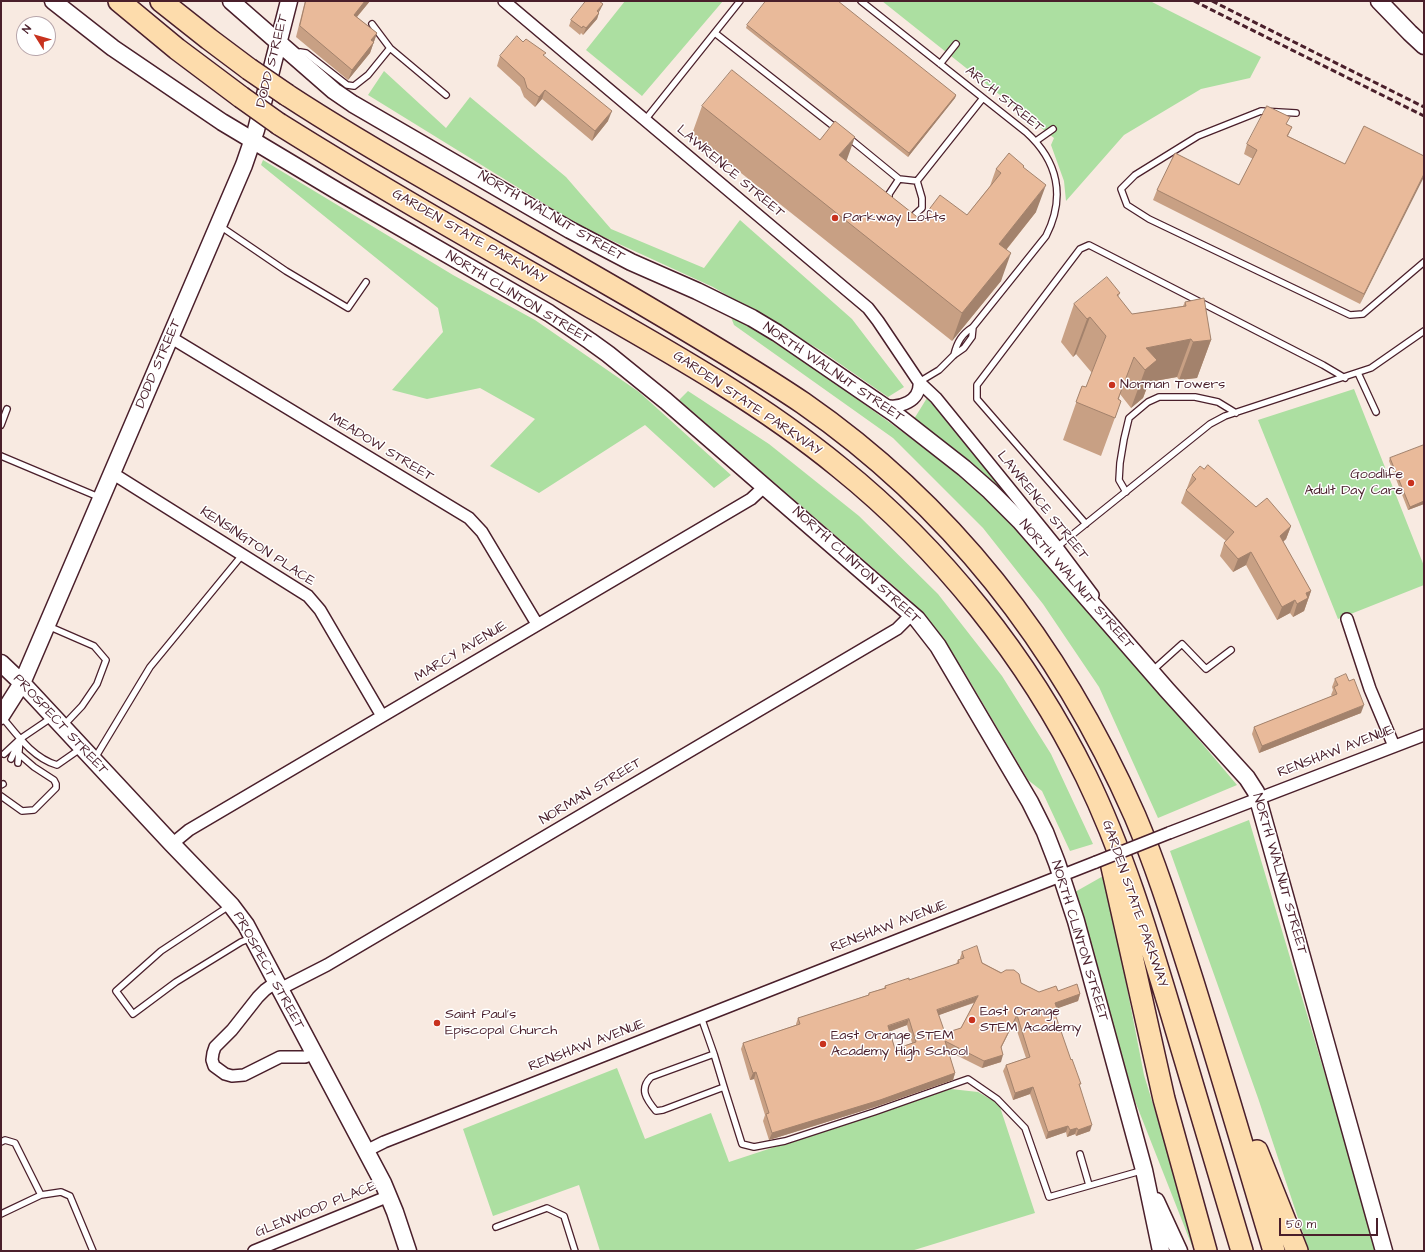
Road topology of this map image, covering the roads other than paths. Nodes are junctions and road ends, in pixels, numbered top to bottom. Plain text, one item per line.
1 (53, 1) edge
2 (119, 1) edge
3 (161, 1) edge
4 (183, 1) edge
5 (231, 1) edge
6 (289, 1) edge
7 (504, 1) edge
8 (740, 1) edge
9 (861, 1) edge
10 (1379, 1) edge
11 (372, 24) dead end
12 (715, 33) junction
13 (278, 42) junction
14 (956, 44) dead end
15 (1424, 46) edge
16 (390, 48) junction
17 (294, 56) junction
18 (940, 64) junction
19 (249, 69) junction
20 (446, 95) dead end
21 (983, 98) junction
22 (1296, 113) dead end
23 (645, 120) junction
24 (1053, 129) dead end
25 (252, 141) junction
26 (1036, 141) junction
27 (899, 179) junction
28 (917, 181) junction
29 (889, 208) edge
30 (904, 217) edge
31 (218, 224) junction
32 (1424, 262) edge
33 (366, 282) dead end
34 (1424, 331) edge
35 (170, 337) junction
36 (1358, 373) junction
37 (1345, 378) junction
38 (919, 382) junction
39 (880, 403) junction
40 (7, 409) dead end
41 (1376, 412) dead end
42 (1236, 413) junction
43 (1, 425) edge
44 (1, 456) edge
45 (112, 473) junction
46 (765, 486) junction
47 (1126, 492) junction
48 (101, 498) junction
49 (1086, 524) junction
50 (1058, 548) junction
51 (243, 554) junction
52 (912, 614) junction
53 (1348, 619) dead end
54 (537, 624) junction
55 (47, 625) junction
56 (1231, 650) dead end
57 (1136, 654) junction
58 (1, 662) edge
59 (1151, 672) junction
60 (22, 683) junction
61 (1, 716) edge
62 (382, 716) junction
63 (58, 722) junction
64 (1424, 735) edge
65 (20, 739) junction
66 (1394, 746) junction
67 (82, 748) junction
68 (4, 754) dead end
69 (19, 754) junction
70 (11, 758) dead end
71 (93, 760) junction
72 (18, 763) dead end
73 (1, 796) edge
74 (1259, 798) junction
75 (1097, 801) junction
76 (172, 844) junction
77 (1062, 875) junction
78 (231, 905) junction
79 (253, 938) junction
80 (278, 986) junction
81 (701, 1017) junction
82 (1204, 1020) junction
83 (314, 1053) junction
84 (714, 1054) junction
85 (724, 1087) junction
86 (1, 1142) edge
87 (366, 1151) junction
88 (1080, 1154) dead end
89 (1144, 1170) junction
90 (1089, 1185) junction
91 (41, 1195) junction
92 (389, 1196) junction
93 (1, 1214) edge
94 (496, 1227) dead end
95 (93, 1251) edge
96 (254, 1251) edge
97 (408, 1251) edge
98 (575, 1251) edge
99 (1161, 1251) edge
100 (1179, 1251) edge
101 (1206, 1251) edge
102 (1242, 1251) edge
103 (1274, 1251) edge
104 (1297, 1251) edge
105 (1384, 1251) edge

1 - 25 main road, NORTH CLINTON STREET
2 - 75 highway, GARDEN STATE PARKWAY, bridge
3 - 19 highway, GARDEN STATE PARKWAY
4 - 19 highway
5 - 13 main road, NORTH WALNUT STREET
6 - 13 main road, DODD STREET
7 - 23 street, LAWRENCE STREET
8 - 12 lane
9 - 18 lane, ARCH STREET
10 - 15 main road
11 - 16 lane
12 - 23 lane
12 - 27 lane
13 - 17 main road, NORTH WALNUT STREET
13 - 25 main road, DODD STREET
14 - 18 lane
16 - 17 lane
16 - 20 lane
17 - 39 main road, NORTH WALNUT STREET
18 - 21 lane, ARCH STREET
19 - 82 highway, GARDEN STATE PARKWAY, bridge
21 - 26 lane, ARCH STREET
21 - 28 lane
22 - 32 lane
23 - 38 street, LAWRENCE STREET
24 - 26 lane
25 - 31 main road, DODD STREET
25 - 46 main road, NORTH CLINTON STREET
26 - 38 lane, ARCH STREET
27 - 28 lane
27 - 29 lane
28 - 30 lane
31 - 33 lane
31 - 35 main road, DODD STREET
34 - 36 lane
35 - 45 main road, DODD STREET
35 - 54 street, MEADOW STREET
36 - 37 lane
36 - 41 lane
37 - 42 lane
37 - 49 lane
38 - 39 street
38 - 50 street, LAWRENCE STREET
39 - 57 main road, NORTH WALNUT STREET
40 - 43 lane
42 - 47 lane
42 - 47 lane
44 - 48 lane
45 - 48 main road, DODD STREET
45 - 51 street, KENSINGTON PLACE
46 - 52 main road, NORTH CLINTON STREET
46 - 54 street, MARCY AVENUE
47 - 49 lane
48 - 55 main road, DODD STREET
49 - 50 lane
50 - 57 street, LAWRENCE STREET
51 - 62 street, KENSINGTON PLACE
51 - 71 lane
52 - 77 main road, NORTH CLINTON STREET
52 - 80 street, NORMAN STREET
53 - 66 street
54 - 62 street, MARCY AVENUE
55 - 60 main road, DODD STREET
55 - 63 lane
56 - 59 lane
57 - 59 main road, NORTH WALNUT STREET
58 - 60 main road, PROSPECT STREET
59 - 74 main road, NORTH WALNUT STREET
60 - 61 main road, DODD STREET
60 - 63 main road, PROSPECT STREET
61 - 65 lane
62 - 76 street, MARCY AVENUE
63 - 65 lane
63 - 67 main road, PROSPECT STREET
64 - 66 street, RENSHAW AVENUE
65 - 67 lane
65 - 68 lane
65 - 69 lane
65 - 70 lane
66 - 74 street, RENSHAW AVENUE
67 - 71 main road, PROSPECT STREET
69 - 72 lane
69 - 73 lane
71 - 76 main road, PROSPECT STREET
74 - 77 street, RENSHAW AVENUE, bridge
74 - 105 main road, NORTH WALNUT STREET
75 - 101 highway
75 - 102 highway, GARDEN STATE PARKWAY
76 - 78 main road, PROSPECT STREET
77 - 81 street, RENSHAW AVENUE
77 - 89 main road, NORTH CLINTON STREET
78 - 79 main road, PROSPECT STREET
78 - 79 lane
79 - 80 main road, PROSPECT STREET
80 - 83 main road, PROSPECT STREET
80 - 83 street, NORMAN STREET
81 - 84 lane
81 - 87 street, RENSHAW AVENUE
82 - 103 highway, GARDEN STATE PARKWAY
82 - 104 highway
83 - 87 main road, PROSPECT STREET
84 - 85 lane
84 - 85 lane
85 - 90 lane
86 - 91 lane
87 - 92 main road, PROSPECT STREET
88 - 90 lane
89 - 90 lane
89 - 99 main road, NORTH CLINTON STREET
89 - 100 main road
91 - 93 lane
91 - 95 lane
92 - 96 street, GLENWOOD PLACE
92 - 97 main road, PROSPECT STREET
94 - 98 lane

